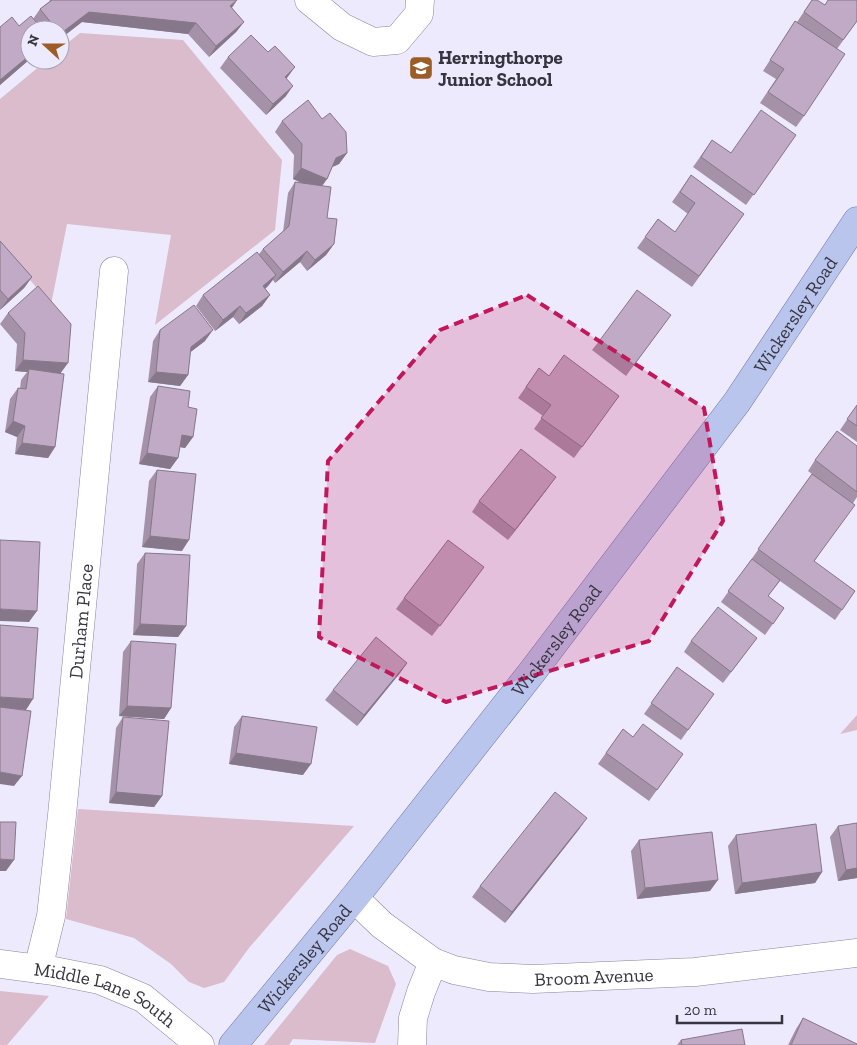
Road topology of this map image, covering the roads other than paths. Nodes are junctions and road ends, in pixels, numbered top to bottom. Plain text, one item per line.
1 (309, 0) edge
2 (420, 0) edge
3 (857, 221) edge
4 (114, 271) dead end
5 (354, 898) junction
6 (857, 953) edge
7 (432, 962) junction
8 (0, 964) edge
9 (38, 969) junction
10 (200, 1045) edge
11 (233, 1045) edge
12 (412, 1045) edge

1 - 2 street
3 - 5 main road, Wickersley Road
4 - 9 street, Durham Place
5 - 7 street, Broom Avenue
5 - 11 main road, Wickersley Road
6 - 7 street, Broom Avenue
7 - 12 street
8 - 9 street, Middle Lane South
9 - 10 street, Middle Lane South

